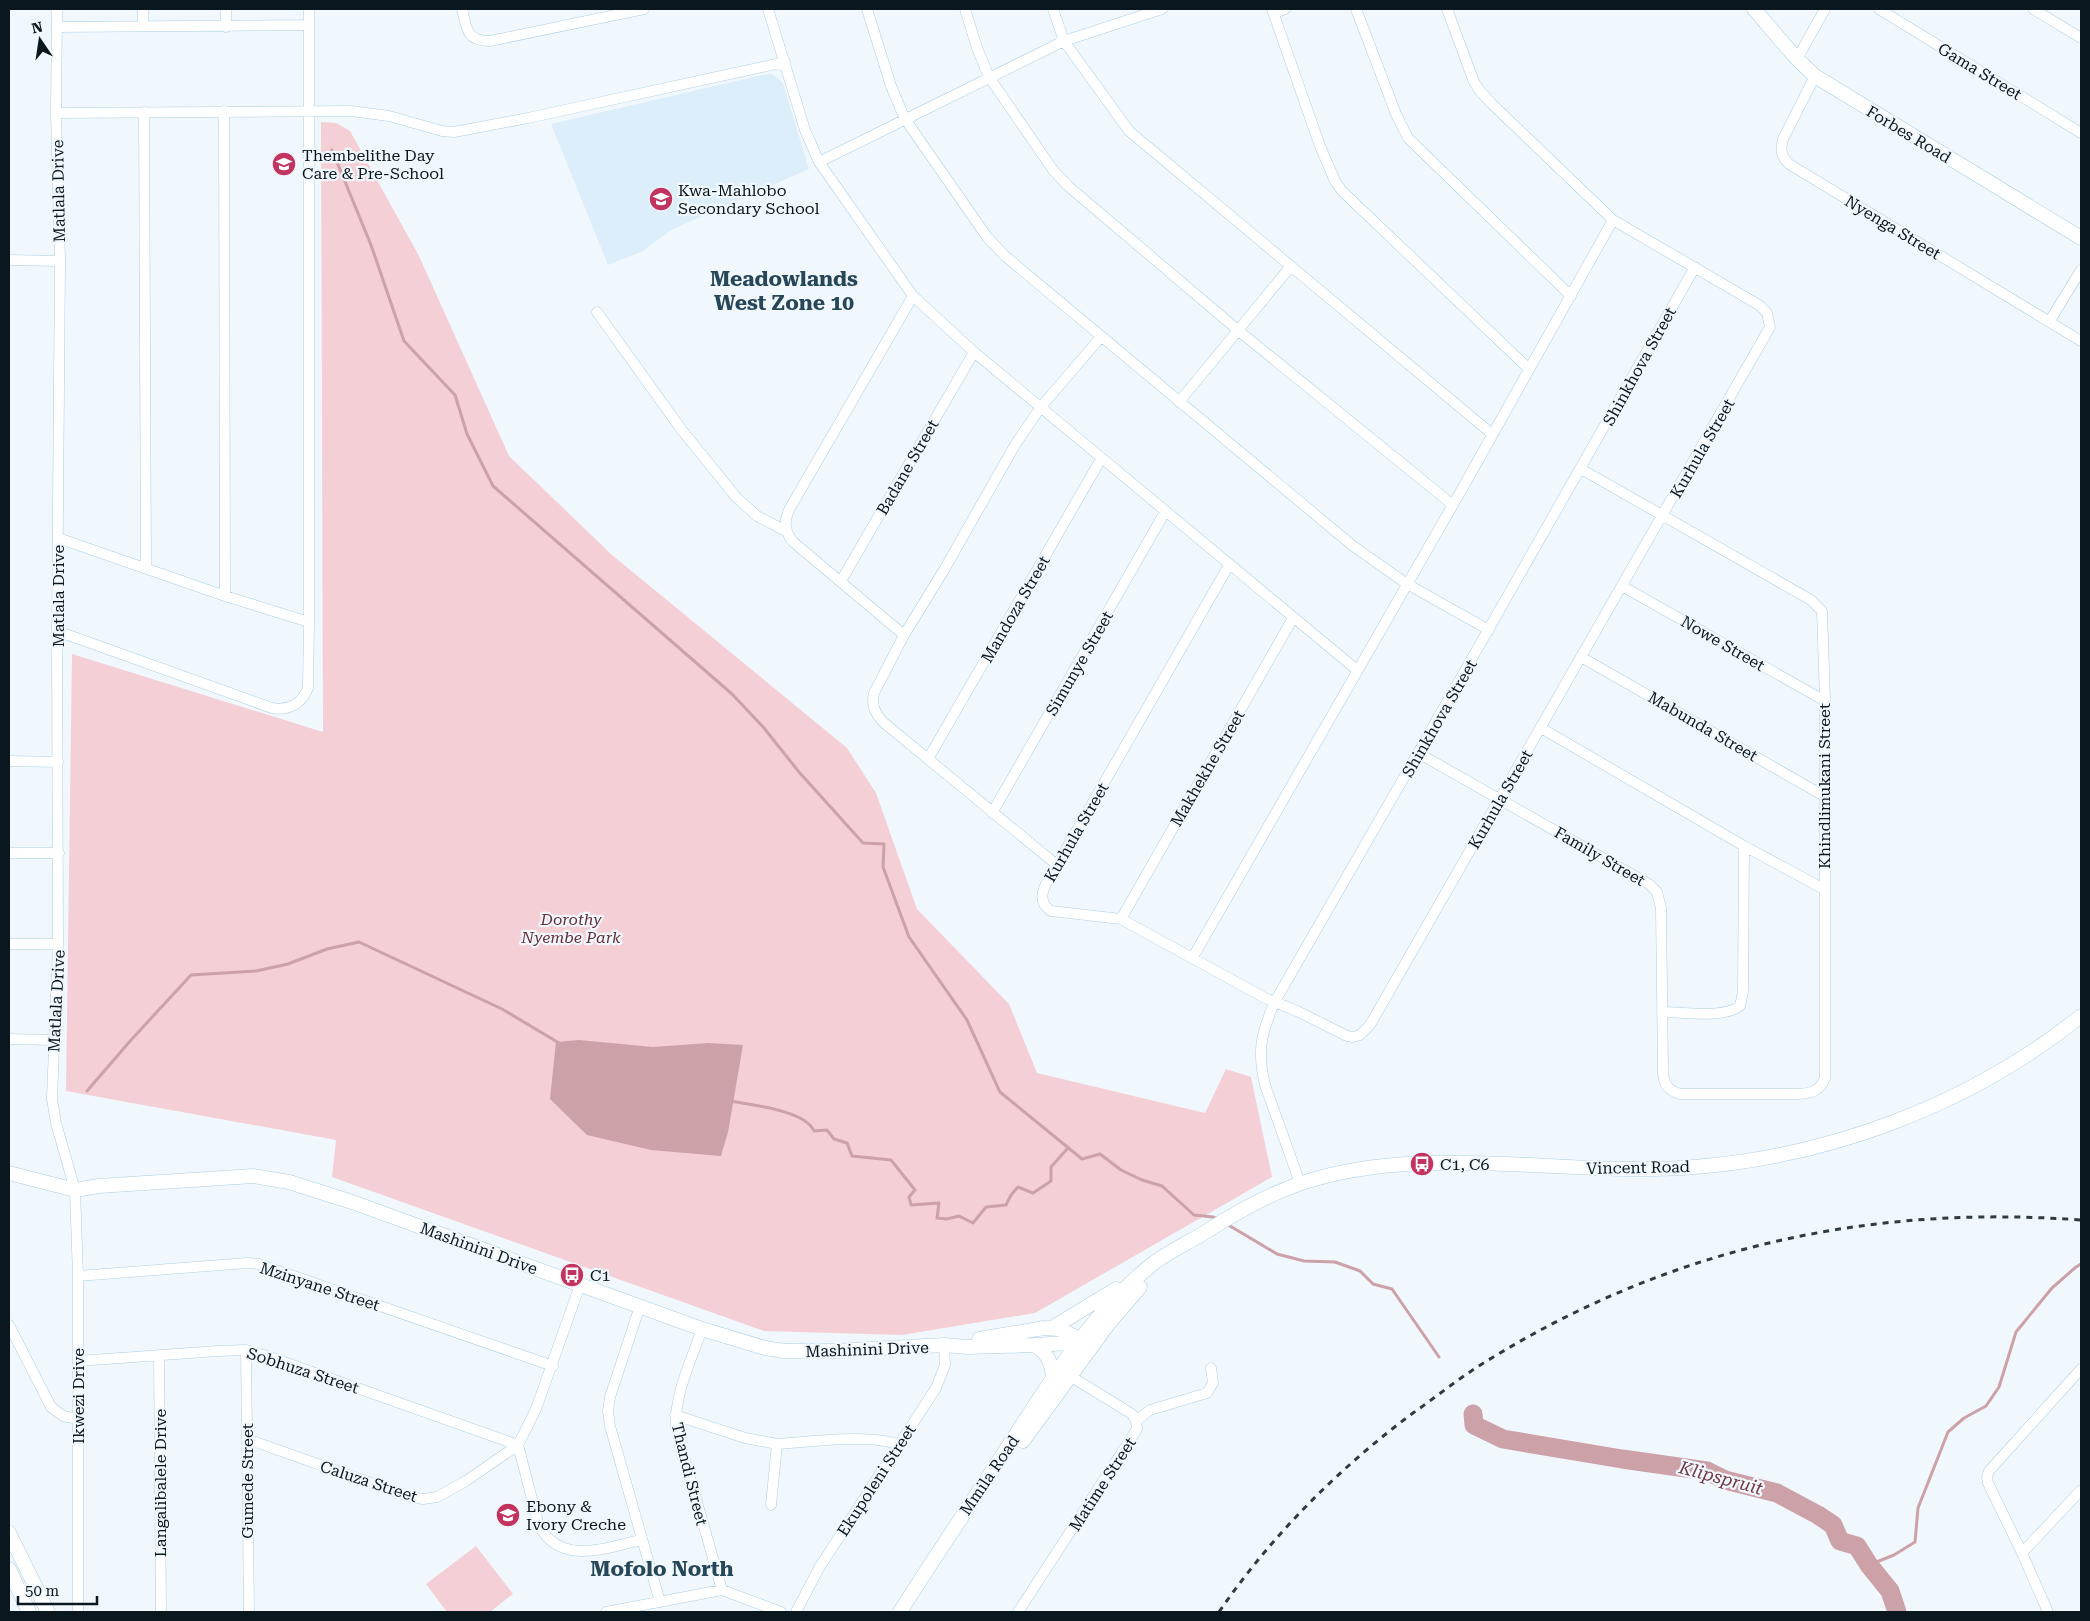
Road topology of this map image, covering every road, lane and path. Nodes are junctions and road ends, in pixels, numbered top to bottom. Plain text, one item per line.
1 (57, 9) edge
2 (143, 9) edge
3 (226, 9) edge
4 (309, 9) edge
5 (462, 9) edge
6 (644, 9) edge
7 (768, 9) edge
8 (867, 9) edge
9 (965, 9) edge
10 (1053, 9) edge
11 (1162, 9) edge
12 (1285, 9) edge
13 (1356, 9) edge
14 (1447, 9) edge
15 (1754, 9) edge
16 (1825, 9) edge
17 (1879, 9) edge
18 (2033, 9) edge
19 (1273, 11) edge
20 (309, 25) junction
21 (143, 26) junction
22 (57, 27) junction
23 (226, 27) junction
24 (2081, 38) edge
25 (1064, 41) junction
26 (1797, 59) junction
27 (785, 62) junction
28 (1815, 76) junction
29 (989, 78) junction
30 (224, 111) junction
31 (144, 112) junction
32 (308, 112) junction
33 (56, 113) junction
34 (905, 119) junction
35 (2081, 133) edge
36 (819, 162) junction
37 (1613, 220) junction
38 (2081, 238) edge
39 (9, 260) edge
40 (60, 261) junction
41 (1291, 266) junction
42 (1695, 267) junction
43 (2081, 270) edge
44 (913, 296) junction
45 (1571, 296) junction
46 (597, 312) dead end
47 (2049, 322) junction
48 (1238, 331) junction
49 (1101, 337) junction
50 (2081, 341) edge
51 (974, 352) junction
52 (1529, 370) junction
53 (1179, 402) junction
54 (1040, 408) junction
55 (1492, 434) junction
56 (1101, 459) junction
57 (1581, 469) junction
58 (1452, 505) junction
59 (1165, 512) junction
60 (1663, 516) junction
61 (786, 531) junction
62 (58, 538) junction
63 (1229, 565) junction
64 (146, 568) junction
65 (841, 581) junction
66 (1407, 584) junction
67 (1622, 586) junction
68 (225, 596) junction
69 (1293, 618) junction
70 (308, 622) junction
71 (1489, 630) junction
72 (58, 632) junction
73 (904, 635) junction
74 (1581, 657) junction
75 (1357, 670) junction
76 (1825, 701) junction
77 (1541, 728) junction
78 (1418, 753) junction
79 (928, 759) junction
80 (9, 762) edge
81 (58, 762) junction
82 (1824, 796) junction
83 (1500, 800) junction
84 (992, 813) junction
85 (1744, 846) junction
86 (9, 854) edge
87 (58, 854) junction
88 (1057, 865) junction
89 (1824, 889) junction
90 (1121, 919) junction
91 (9, 944) edge
92 (58, 944) junction
93 (1193, 957) junction
94 (1274, 1003) junction
95 (1662, 1012) junction
96 (2081, 1016) edge
97 (9, 1039) edge
98 (54, 1040) junction
99 (1670, 1090) joint
100 (9, 1163) edge
101 (9, 1173) edge
102 (1300, 1184) junction
103 (75, 1186) junction
104 (1180, 1248) junction
105 (78, 1276) junction
106 (1136, 1278) junction
107 (580, 1284) junction
108 (1133, 1294) junction
109 (640, 1306) junction
110 (9, 1325) edge
111 (1052, 1328) junction
112 (702, 1329) junction
113 (1080, 1339) junction
114 (944, 1345) junction
115 (1034, 1345) junction
116 (246, 1350) junction
117 (159, 1355) junction
118 (1084, 1357) junction
119 (78, 1361) junction
120 (552, 1366) junction
121 (1211, 1368) dead end
122 (2081, 1369) edge
123 (1070, 1376) junction
124 (1053, 1379) junction
125 (675, 1415) junction
126 (78, 1419) junction
127 (1136, 1421) junction
128 (247, 1439) junction
129 (777, 1444) junction
130 (518, 1445) junction
131 (899, 1445) junction
132 (2081, 1490) edge
133 (771, 1505) dead end
134 (9, 1533) edge
135 (641, 1540) junction
136 (2022, 1552) junction
137 (939, 1557) junction
138 (9, 1569) edge
139 (722, 1590) junction
140 (660, 1602) junction
141 (29, 1612) edge
142 (48, 1612) edge
143 (78, 1612) edge
144 (161, 1612) edge
145 (249, 1612) edge
146 (606, 1612) edge
147 (781, 1612) edge
148 (796, 1612) edge
149 (900, 1612) edge
150 (908, 1612) edge
151 (1018, 1612) edge
152 (2048, 1612) edge

1 - 22 street, Matlala Drive
2 - 21 street
3 - 23 street
4 - 20 street
5 - 6 street
7 - 27 street
8 - 34 street
9 - 29 street
10 - 25 street
11 - 25 street
12 - 19 street
13 - 45 street
14 - 37 street, Kurhula Street
15 - 26 main road, Forbes Road
16 - 26 street
17 - 35 street, Gama Street
18 - 24 street
19 - 52 street
20 - 23 street
20 - 32 street
21 - 22 street
21 - 23 street
22 - 33 street, Matlala Drive
25 - 29 street
25 - 41 street
26 - 28 main road, Forbes Road
27 - 32 street
27 - 36 street
28 - 38 main road, Forbes Road
28 - 47 street, Nyenga Street
29 - 34 street
29 - 48 street
30 - 31 street
30 - 32 street
30 - 68 street
31 - 33 street
31 - 64 street
32 - 70 street
33 - 40 street, Matlala Drive
34 - 36 street
34 - 49 street
36 - 44 street
37 - 42 street, Kurhula Street
37 - 45 street
39 - 40 street
40 - 62 street, Matlala Drive
41 - 48 street
41 - 55 street
42 - 57 street, Shinkhova Street
42 - 60 street, Kurhula Street
43 - 47 street
44 - 51 street
44 - 61 street
45 - 52 street
46 - 61 street
47 - 50 street, Nyenga Street
48 - 53 street
48 - 58 street
49 - 53 street
49 - 54 street
51 - 54 street
51 - 65 street, Badane Street
52 - 55 street
53 - 66 street
54 - 56 street
54 - 73 street
55 - 58 street
56 - 59 street
56 - 79 street, Mandoza Street
57 - 60 street, Khindlimukani Street
57 - 71 street, Shinkhova Street
58 - 66 street
59 - 63 street
59 - 84 street, Simunye Street
60 - 67 street, Kurhula Street
60 - 76 street, Khindlimukani Street
61 - 65 street
62 - 64 street
62 - 72 street, Matlala Drive
63 - 69 street
63 - 88 street, Kurhula Street
64 - 68 street
65 - 73 street
66 - 71 street
66 - 75 street
67 - 74 street, Kurhula Street
67 - 76 street, Nowe Street
68 - 70 street
69 - 75 street
69 - 90 street, Makhekhe Street
70 - 72 street
71 - 78 street, Shinkhova Street
72 - 81 street, Matlala Drive
73 - 79 street
74 - 77 street, Kurhula Street
74 - 82 street, Mabunda Street
75 - 93 street
76 - 82 street, Khindlimukani Street
77 - 83 street, Kurhula Street
77 - 85 street
78 - 83 street, Family Street
78 - 94 street, Shinkhova Street
79 - 84 street
80 - 81 street
81 - 87 street, Matlala Drive
82 - 89 street, Khindlimukani Street
83 - 94 street, Kurhula Street
83 - 95 street, Family Street
84 - 88 street
85 - 89 street
85 - 95 street
86 - 87 street
87 - 92 street, Matlala Drive
88 - 90 street, Kurhula Street
89 - 99 street, Khindlimukani Street
90 - 93 street, Kurhula Street
91 - 92 street
92 - 98 street, Matlala Drive
93 - 94 street, Kurhula Street
94 - 102 street, Shinkhova Street
95 - 99 street, Family Street
96 - 102 main road, Vincent Road
97 - 98 street
98 - 103 street, Matlala Drive
100 - 103 main road
101 - 103 main road
102 - 104 main road, Vincent Road
103 - 105 street, Ikwezi Drive
103 - 107 main road, Mashinini Drive
104 - 106 main road, Vincent Road
104 - 108 main road, Vincent Road
105 - 119 street, Ikwezi Drive
105 - 120 street, Mzinyane Street
106 - 111 main road
106 - 113 main road, Vincent Road
107 - 109 main road, Mashinini Drive
107 - 120 street, Caluza Street
108 - 113 main road, Mashinini Drive
108 - 118 main road, Vincent Road
109 - 112 main road, Mashinini Drive
109 - 135 street
110 - 126 street
111 - 113 main road, Mashinini Drive
111 - 114 main road, Mashinini Drive
112 - 114 main road, Mashinini Drive
112 - 125 street, Thandi Street
113 - 115 main road, Mashinini Drive
113 - 118 main road
113 - 124 main road, Mmila Road
114 - 115 main road, Mashinini Drive
114 - 131 street, Ekupoleni Street
115 - 124 main road
116 - 117 street, Sobhuza Street
116 - 128 street, Gumede Street
116 - 130 street, Sobhuza Street
117 - 119 street, Sobhuza Street
117 - 144 street, Langalibalele Drive
118 - 123 main road, Mmila Road
119 - 126 street, Ikwezi Drive
120 - 130 street, Caluza Street
121 - 127 street
122 - 136 street
123 - 127 street, Matime Street
123 - 137 main road, Mmila Road
124 - 137 main road, Mmila Road
125 - 129 street
125 - 139 street, Thandi Street
126 - 143 street, Ikwezi Drive
127 - 151 street, Matime Street
128 - 130 street, Caluza Street
128 - 145 street, Gumede Street
129 - 131 street
129 - 133 street
130 - 135 street
131 - 148 street, Ekupoleni Street
132 - 136 street
134 - 142 main road
135 - 140 street
136 - 152 street
137 - 149 main road, Mmila Road
137 - 150 main road, Mmila Road
138 - 141 main road
139 - 140 street
139 - 147 street
140 - 146 street

